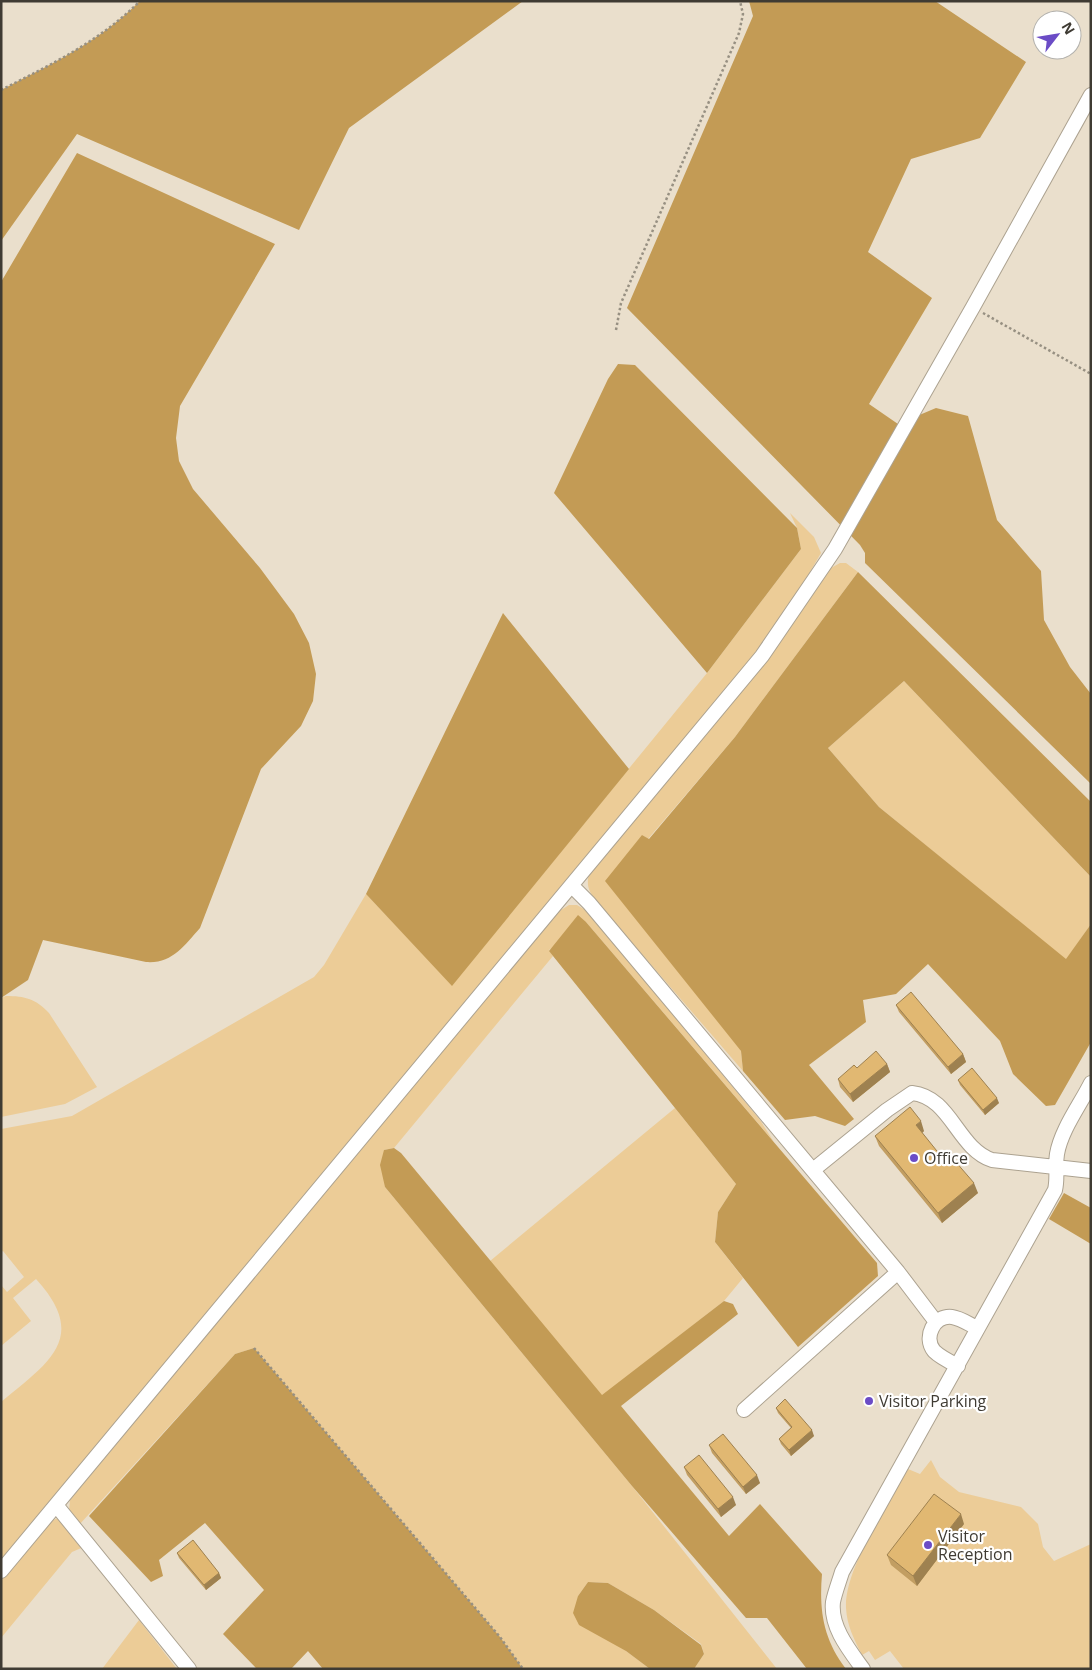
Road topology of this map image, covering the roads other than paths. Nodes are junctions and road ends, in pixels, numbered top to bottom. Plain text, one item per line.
1 (1091, 95) edge
2 (572, 886) junction
3 (1091, 1083) edge
4 (1057, 1168) junction
5 (813, 1170) junction
6 (1091, 1171) edge
7 (898, 1272) junction
8 (936, 1322) junction
9 (977, 1328) junction
10 (958, 1366) junction
11 (744, 1410) dead end
12 (56, 1505) junction
13 (1, 1571) edge
14 (189, 1669) edge
15 (863, 1669) edge

1 - 2 street
2 - 5 street
2 - 12 street
3 - 4 street
4 - 5 street
4 - 6 street
4 - 9 street
5 - 7 street
7 - 8 street
7 - 11 street
8 - 9 street
8 - 10 street
9 - 10 street
10 - 15 street
12 - 13 street
12 - 14 street

